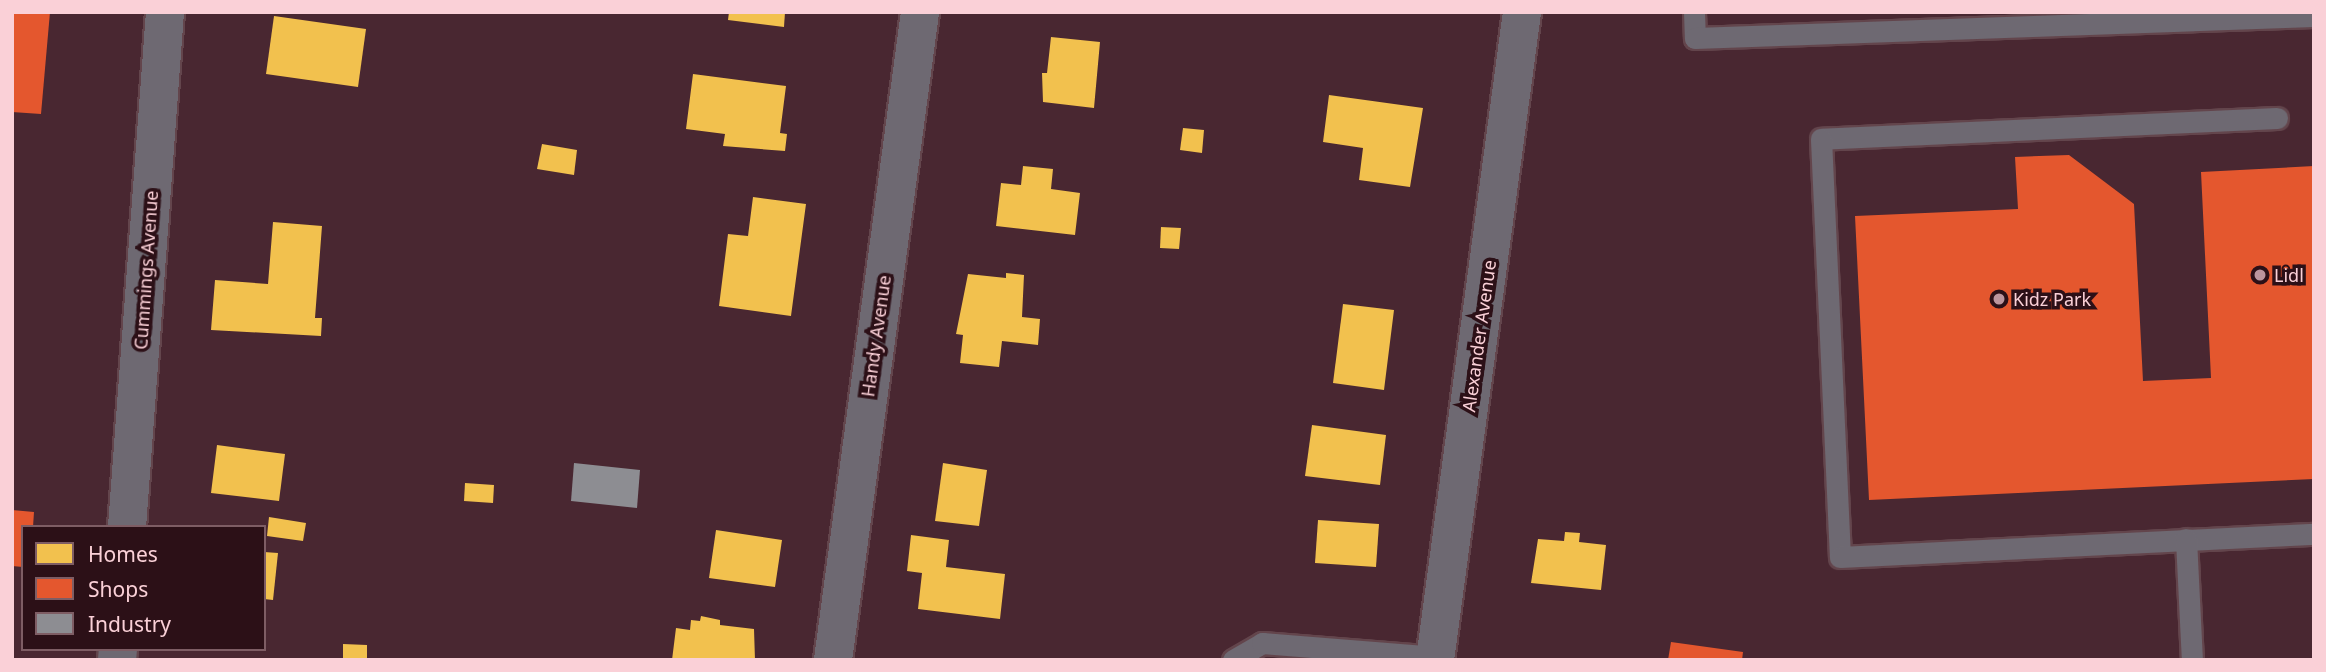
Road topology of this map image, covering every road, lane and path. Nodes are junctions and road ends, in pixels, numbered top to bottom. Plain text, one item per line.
1 (165, 12) edge
2 (920, 12) edge
3 (1522, 12) edge
4 (1694, 12) edge
5 (2314, 16) edge
6 (2277, 118) dead end
7 (127, 525) edge
8 (2314, 534) edge
9 (2186, 539) junction
10 (1436, 659) edge
11 (833, 660) edge
12 (1233, 660) edge
13 (2192, 660) edge

1 - 7 street, Cummings Avenue
2 - 11 street, Handy Avenue
3 - 10 street, Alexander Avenue
4 - 5 lane
6 - 9 lane
8 - 9 lane
9 - 13 lane
10 - 12 lane

